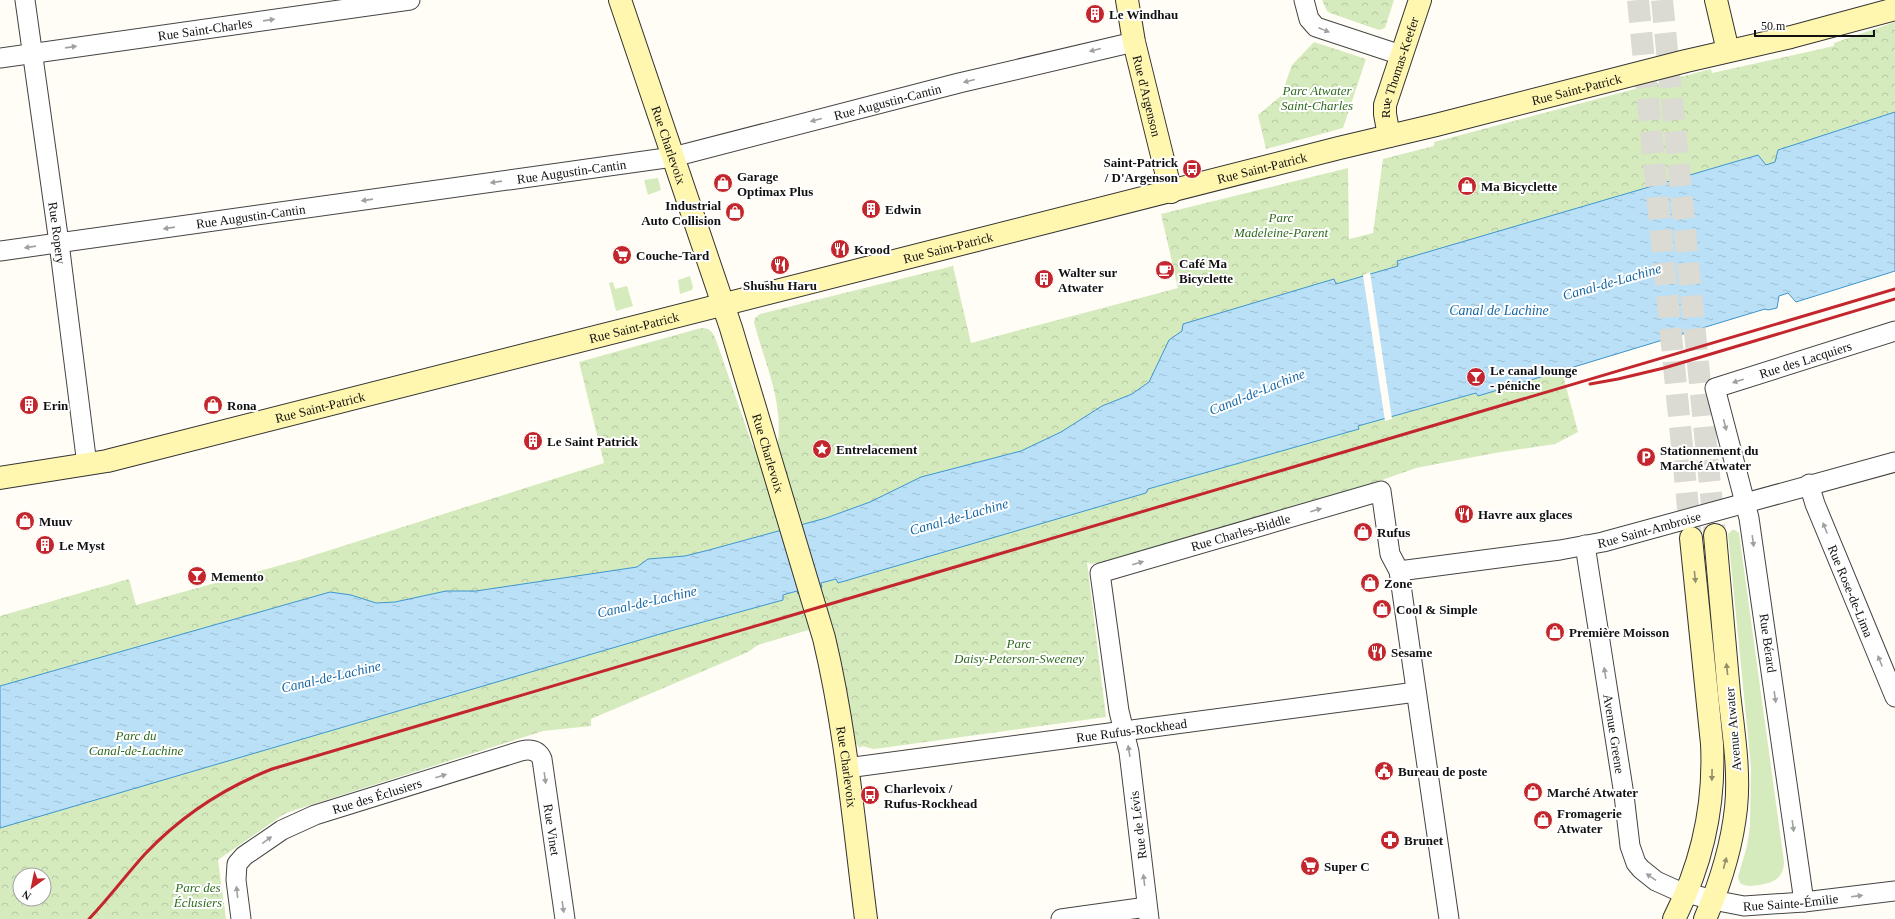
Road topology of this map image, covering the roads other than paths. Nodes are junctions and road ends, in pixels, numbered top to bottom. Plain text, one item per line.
1 (25, 0) edge
2 (410, 0) edge
3 (620, 0) edge
4 (1127, 0) edge
5 (1304, 0) edge
6 (1420, 0) edge
7 (1716, 0) edge
8 (1895, 9) edge
9 (1134, 42) junction
10 (1728, 51) junction
11 (32, 53) junction
12 (1401, 55) junction
13 (0, 58) edge
14 (1389, 136) junction
15 (673, 157) junction
16 (1171, 192) junction
17 (60, 243) junction
18 (0, 251) edge
19 (723, 305) junction
20 (1895, 331) edge
21 (1715, 388) joint
22 (1895, 462) edge
23 (87, 465) junction
24 (0, 478) edge
25 (1809, 484) junction
26 (1745, 503) junction
27 (1715, 535) tunnel mouth
28 (1691, 538) tunnel mouth
29 (1585, 545) junction
30 (1399, 571) junction
31 (1100, 573) joint
32 (1416, 692) junction
33 (1895, 697) edge
34 (1124, 730) junction
35 (526, 750) joint
36 (847, 768) junction
37 (1895, 891) edge
38 (1686, 893) junction
39 (1804, 902) junction
40 (1709, 909) edge
41 (1148, 913) edge
42 (241, 919) edge
43 (564, 919) edge
44 (866, 919) edge
45 (1062, 919) edge
46 (1450, 919) edge
47 (1674, 919) edge

1 - 11 street, Rue Ropery
11 -> 2 street, Rue Saint-Charles
3 - 15 main road, Rue Charlevoix
4 - 9 main road, Rue d'Argenson
5 -> 12 street
6 - 12 main road, Rue Thomas-Keefer
7 - 10 main road
8 - 10 main road, Rue Saint-Patrick
9 -> 15 street, Rue Augustin-Cantin
9 - 16 main road, Rue d'Argenson
10 - 14 main road, Rue Saint-Patrick
11 - 13 street, Rue Saint-Charles
11 - 17 street, Rue Ropery
12 - 14 main road, Rue Thomas-Keefer
14 - 16 main road, Rue Saint-Patrick
15 -> 17 street, Rue Augustin-Cantin
15 - 19 main road, Rue Charlevoix
16 - 19 main road, Rue Saint-Patrick
17 -> 18 street, Rue Augustin-Cantin
17 - 23 street, Rue Ropery
19 - 23 main road, Rue Saint-Patrick
19 - 36 main road, Rue Charlevoix
20 -> 21 street, Rue des Lacquiers
21 -> 26 street, Rue Bérard
22 - 25 street, Rue Saint-Ambroise
23 - 24 main road, Rue Saint-Patrick
25 - 26 street, Rue Saint-Ambroise
33 -> 25 street, Rue Rose-de-Lima
26 - 29 street, Rue Saint-Ambroise
26 -> 39 street, Rue Bérard
40 -> 27 main road, Avenue Atwater
28 -> 38 main road, Avenue Atwater
29 - 30 street, Rue Saint-Ambroise
38 -> 29 street, Avenue Greene
31 -> 30 street, Rue Charles-Biddle
30 - 32 street
31 - 34 street, Rue de Lévis
32 - 34 street, Rue Rufus-Rockhead
32 - 46 street
34 - 36 street, Rue Rufus-Rockhead
41 -> 34 street, Rue de Lévis
42 -> 35 street, Rue des Éclusiers
35 -> 43 street, Rue Vinet
36 - 44 main road, Rue Charlevoix
39 -> 37 street, Rue Sainte-Émilie
38 - 40 street, Rue Sainte-Émilie
38 - 47 main road, Avenue Atwater
39 - 40 street, Rue Sainte-Émilie
41 - 45 street

